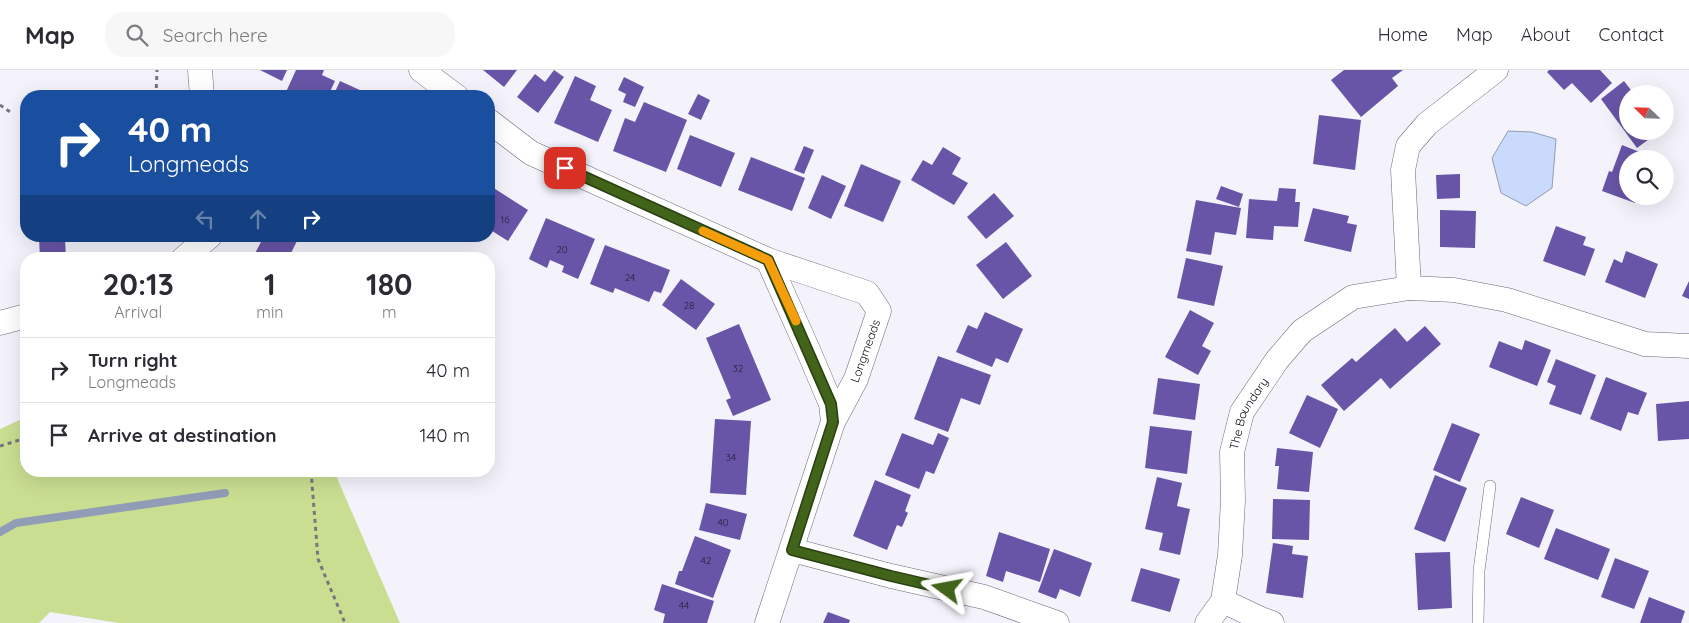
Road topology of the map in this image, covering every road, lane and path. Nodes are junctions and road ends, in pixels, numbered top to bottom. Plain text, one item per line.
1 (157, 70) edge
2 (200, 70) edge
3 (421, 70) edge
4 (1496, 70) edge
5 (156, 90) edge
6 (202, 90) edge
7 (448, 90) edge
8 (0, 105) edge
9 (13, 114) dead end
10 (495, 126) edge
11 (203, 242) edge
12 (191, 252) edge
13 (768, 260) junction
14 (1409, 288) junction
15 (20, 318) edge
16 (0, 323) edge
17 (1689, 346) edge
18 (833, 422) junction
19 (20, 440) edge
20 (0, 446) edge
21 (311, 477) edge
22 (1490, 486) dead end
23 (792, 550) junction
24 (1223, 600) junction
25 (345, 623) edge
26 (767, 623) edge
27 (1057, 623) edge
28 (1207, 623) edge
29 (1272, 623) edge
30 (1478, 623) edge

1 - 5 path
2 - 6 street
3 - 7 street
4 - 14 street
8 - 9 path
10 - 13 street, Longmeads
11 - 12 street
13 - 18 street, Longmeads
13 - 18 street, Longmeads
14 - 17 street, The Boundary
14 - 24 street, The Boundary
15 - 16 street
18 - 23 street, Longmeads
19 - 20 path
21 - 25 path
22 - 30 lane
23 - 26 street, Longmeads
23 - 27 street
24 - 28 street, The Boundary
24 - 29 street

